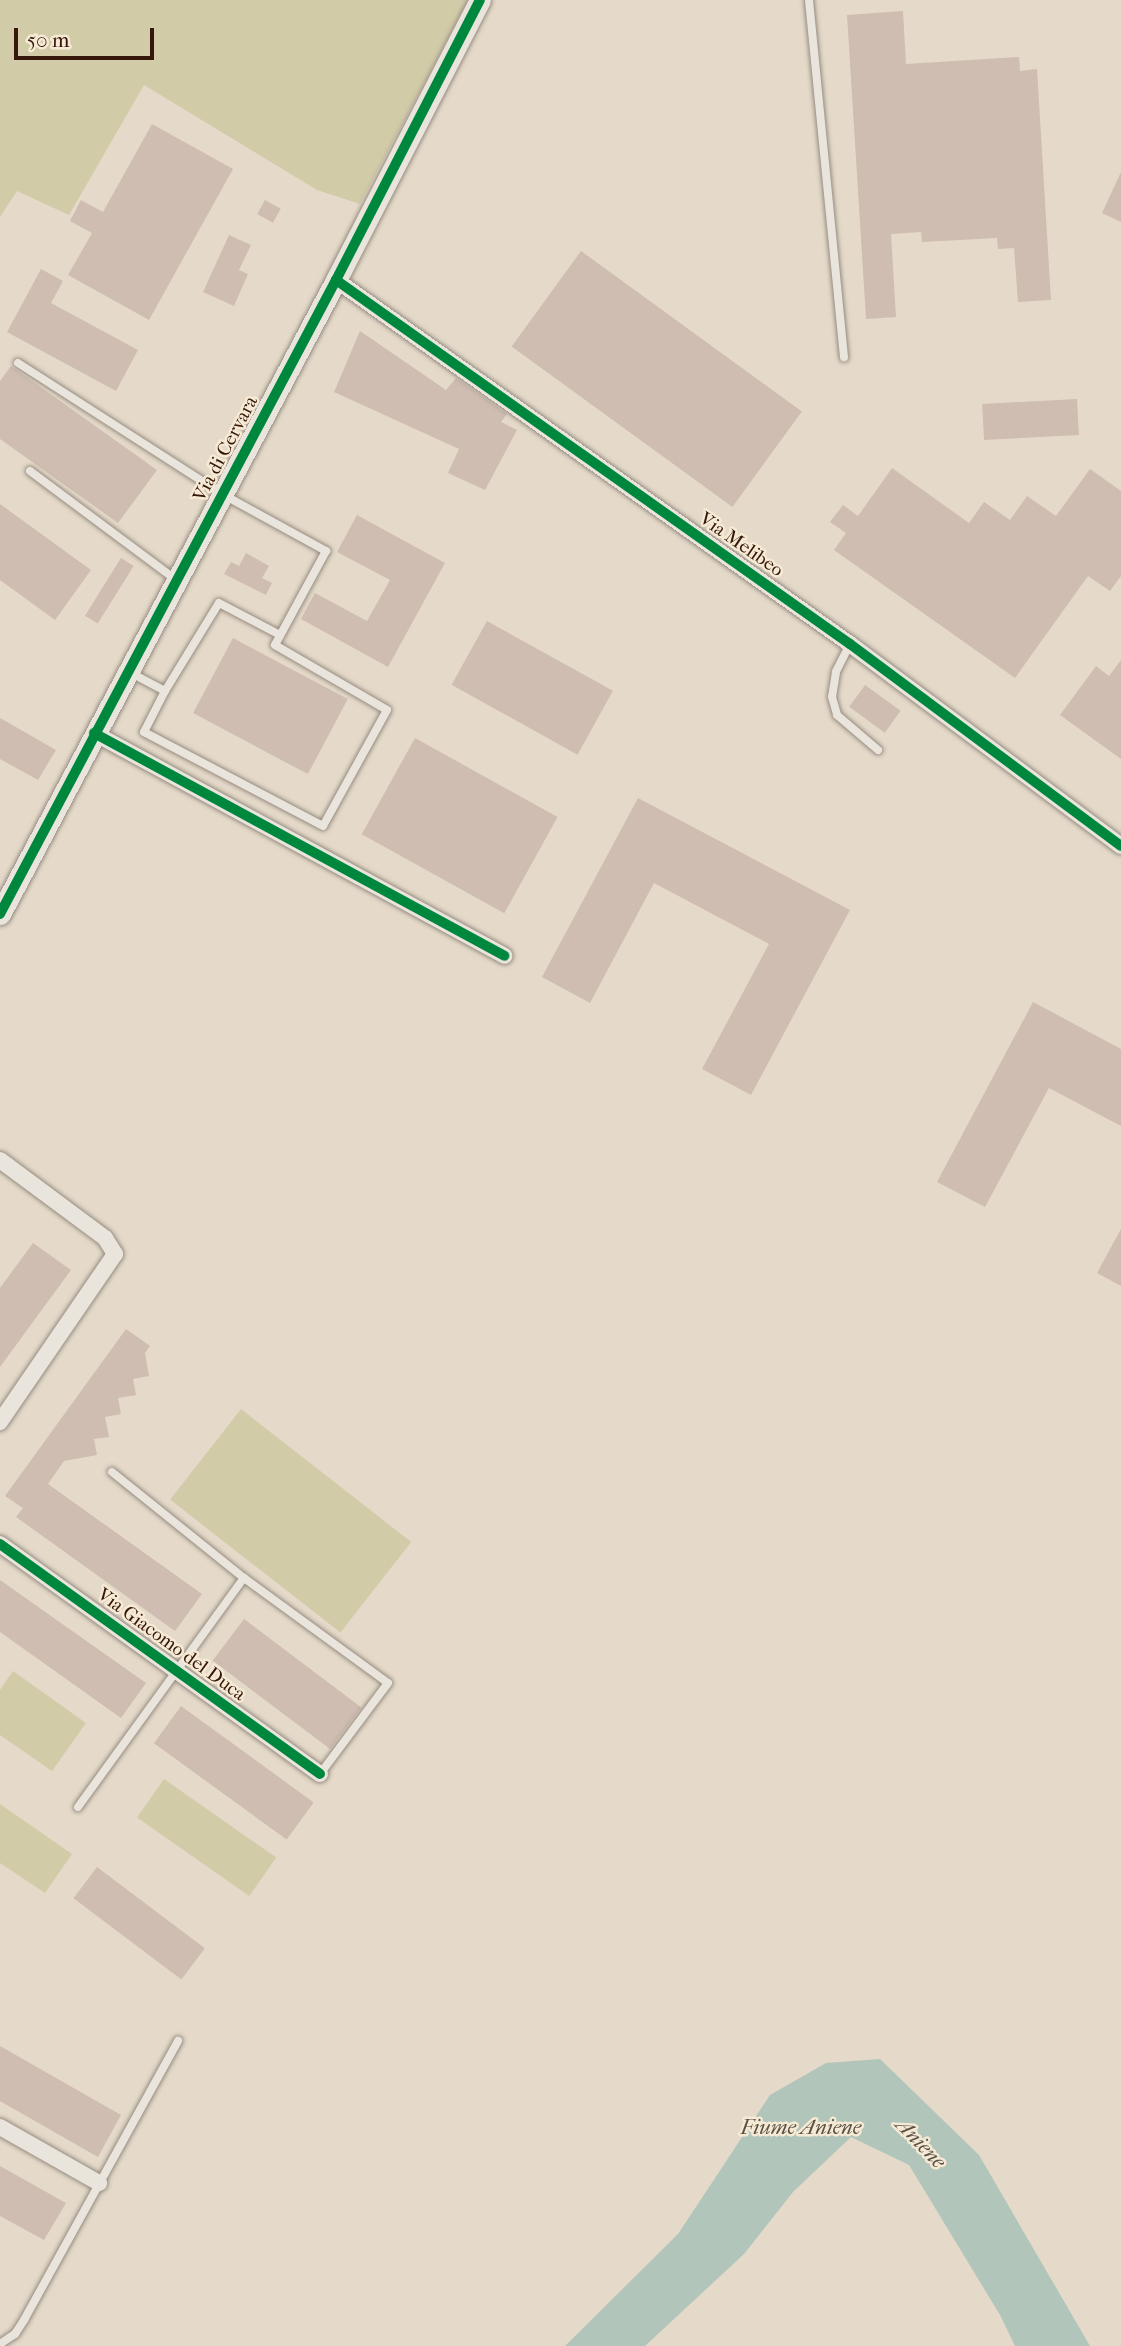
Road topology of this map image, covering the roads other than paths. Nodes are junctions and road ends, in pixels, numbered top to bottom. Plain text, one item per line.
1 (480, 0) edge
2 (809, 0) edge
3 (336, 280) junction
4 (844, 357) dead end
5 (18, 363) dead end
6 (30, 471) dead end
7 (222, 494) junction
8 (176, 580) junction
9 (280, 635) junction
10 (850, 643) junction
11 (127, 670) junction
12 (165, 691) junction
13 (94, 733) junction
14 (878, 750) dead end
15 (1121, 846) edge
16 (0, 914) edge
17 (504, 956) dead end
18 (0, 1160) edge
19 (0, 1422) edge
20 (112, 1472) dead end
21 (0, 1544) edge
22 (244, 1578) junction
23 (177, 1670) junction
24 (320, 1774) joint
25 (78, 1807) dead end
26 (178, 2040) dead end
27 (0, 2127) edge
28 (99, 2183) junction
29 (0, 2344) edge

1 - 3 street, Via di Cervara
2 - 4 lane
3 - 7 street, Via di Cervara
3 - 10 street, Via Melibeo
5 - 7 lane
6 - 8 lane
7 - 8 street, Via di Cervara
7 - 9 lane
8 - 11 street, Via di Cervara
9 - 12 lane
9 - 12 lane
10 - 14 lane
10 - 15 street, Via Melibeo
11 - 12 lane
11 - 13 street, Via di Cervara
13 - 16 street, Via di Cervara
13 - 17 street
18 - 19 street
20 - 22 lane, Via Giacomo del Duca
21 - 23 street, Via Giacomo del Duca
22 - 23 lane, Via Giacomo del Duca
22 - 24 lane, Via Giacomo del Duca
23 - 24 street, Via Giacomo del Duca
23 - 25 lane, Via Giacomo del Duca
26 - 28 lane
27 - 28 street
28 - 29 lane

